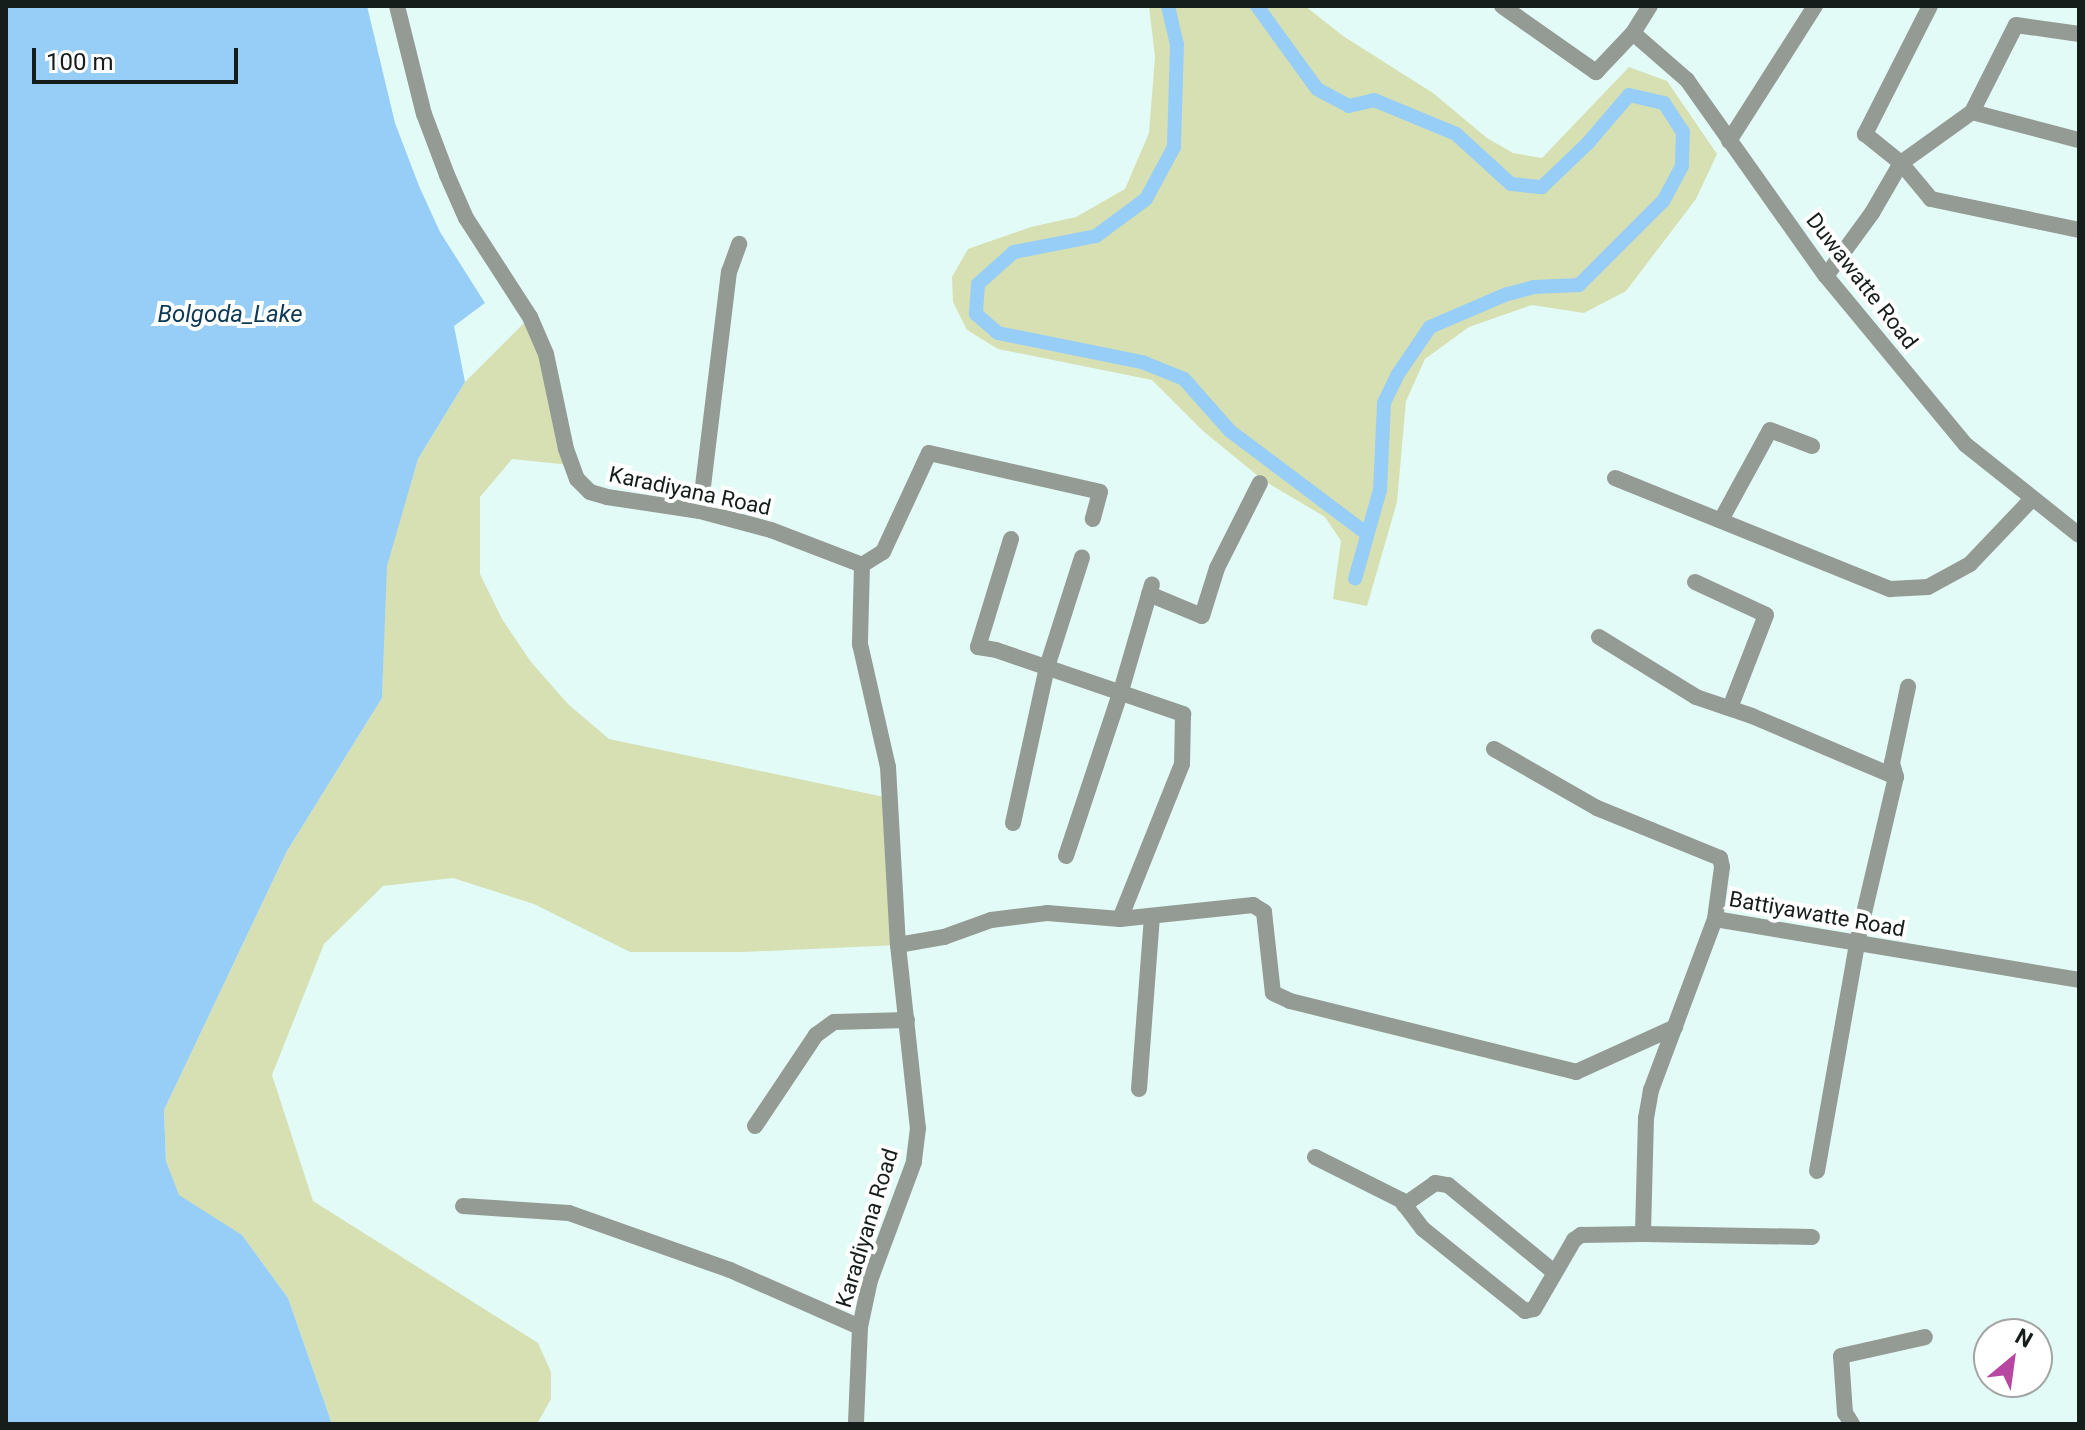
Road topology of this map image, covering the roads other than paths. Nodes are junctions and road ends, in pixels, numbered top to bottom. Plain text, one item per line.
1 (397, 6) edge
2 (1502, 6) edge
3 (1650, 6) edge
4 (1815, 6) edge
5 (1930, 6) edge
6 (1633, 33) junction
7 (2079, 34) edge
8 (1972, 112) junction
9 (2079, 140) edge
10 (1729, 141) junction
11 (1901, 163) junction
12 (2079, 230) edge
13 (739, 244) dead end
14 (1826, 276) junction
15 (1812, 446) dead end
16 (1615, 478) dead end
17 (1260, 483) dead end
18 (2032, 499) junction
19 (700, 511) junction
20 (1093, 519) dead end
21 (1721, 520) junction
22 (2079, 535) edge
23 (1011, 539) dead end
24 (1082, 557) dead end
25 (862, 565) junction
26 (1695, 582) dead end
27 (1599, 637) dead end
28 (1047, 667) junction
29 (1908, 687) dead end
30 (1121, 691) junction
31 (1730, 708) junction
32 (1494, 749) dead end
33 (1896, 777) junction
34 (1013, 823) dead end
35 (1066, 856) dead end
36 (1152, 917) junction
37 (1120, 919) junction
38 (1715, 919) junction
39 (1857, 943) junction
40 (898, 945) junction
41 (2079, 980) edge
42 (907, 1020) junction
43 (1675, 1027) junction
44 (1139, 1089) dead end
45 (755, 1126) dead end
46 (1315, 1157) dead end
47 (1817, 1171) dead end
48 (1404, 1205) junction
49 (463, 1206) dead end
50 (1643, 1234) junction
51 (1812, 1237) dead end
52 (1554, 1272) junction
53 (860, 1327) junction
54 (1925, 1337) dead end
55 (856, 1424) edge
56 (1852, 1424) edge

1 - 19 street, Karadiyana Road
2 - 6 street
3 - 6 street
4 - 10 street
5 - 11 street
6 - 10 street, Duwawatte Road
7 - 8 street
8 - 9 street
8 - 11 street
10 - 14 street, Duwawatte Road
11 - 12 street
11 - 14 street
13 - 19 street
14 - 18 street, Duwawatte Road
15 - 21 street
16 - 21 street
17 - 30 street
18 - 21 street
18 - 22 street, Duwawatte Road
19 - 25 street, Karadiyana Road
20 - 25 street
23 - 28 street
24 - 28 street
25 - 40 street, Karadiyana Road
26 - 31 street
27 - 31 street
28 - 30 street
28 - 34 street
29 - 33 street
30 - 35 street
30 - 37 street
31 - 33 street
32 - 38 street, Battiyawatte Road
33 - 39 street
36 - 37 street
36 - 43 street
36 - 44 street
37 - 40 street
38 - 39 street, Battiyawatte Road
38 - 43 street
39 - 41 street, Battiyawatte Road
39 - 47 street
40 - 42 street, Karadiyana Road
42 - 45 street
42 - 53 street, Karadiyana Road
43 - 50 street
46 - 48 street
48 - 52 street
48 - 52 street
49 - 53 street
50 - 51 street
50 - 52 street
53 - 55 street, Karadiyana Road
54 - 56 street

